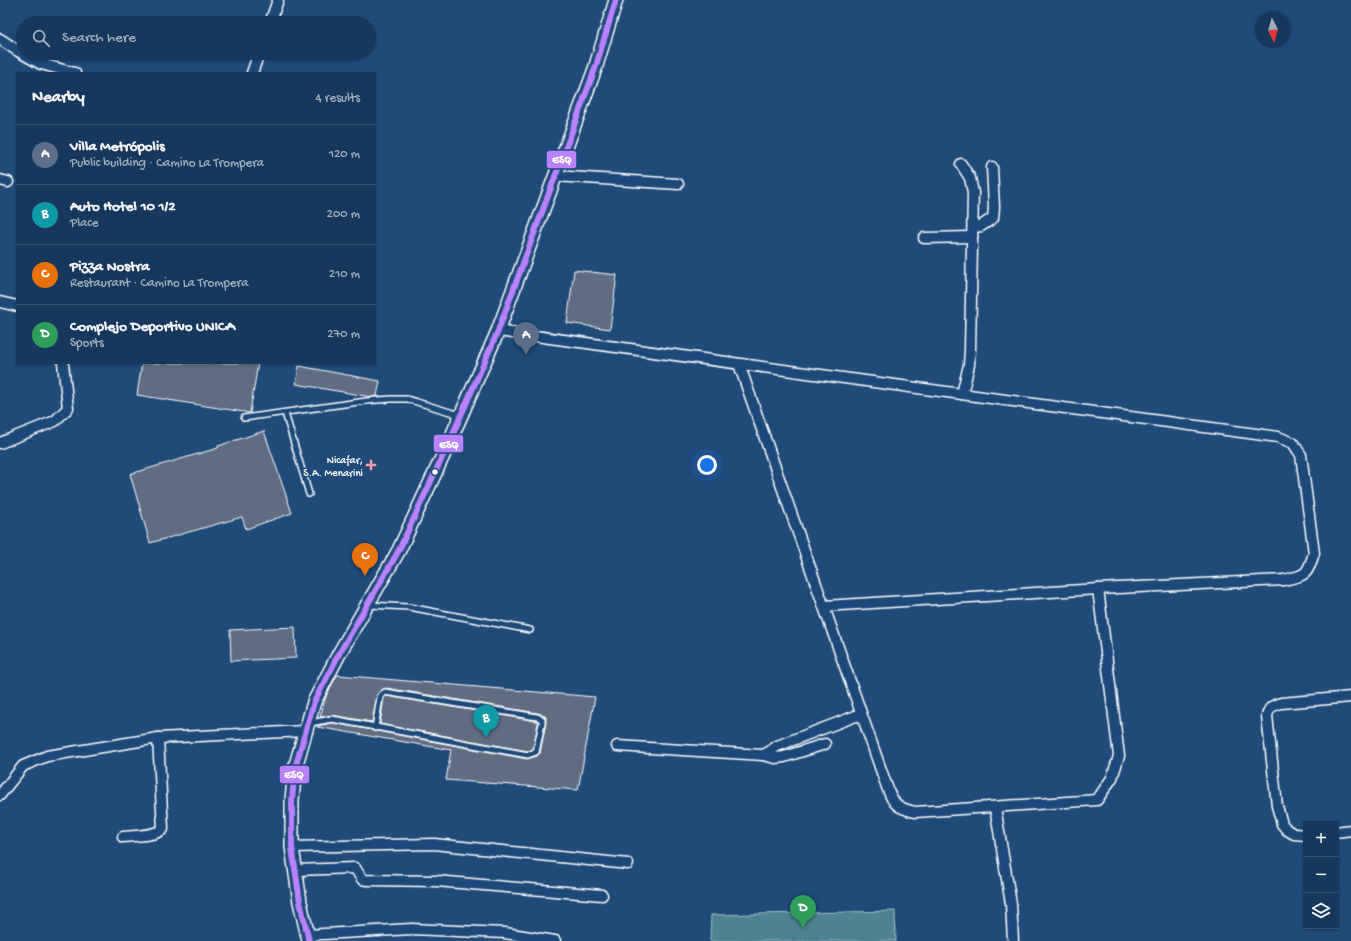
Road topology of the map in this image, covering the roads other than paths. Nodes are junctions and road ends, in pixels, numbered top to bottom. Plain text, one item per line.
1 (278, 0) edge
2 (616, 0) edge
3 (272, 16) edge
4 (0, 38) edge
5 (16, 50) edge
6 (34, 60) edge
7 (257, 60) edge
8 (71, 72) edge
9 (252, 72) edge
10 (961, 164) dead end
11 (992, 167) dead end
12 (555, 176) junction
13 (678, 184) dead end
14 (973, 232) junction
15 (924, 238) dead end
16 (0, 302) edge
17 (16, 306) edge
18 (498, 331) junction
19 (63, 364) edge
20 (739, 364) junction
21 (962, 394) junction
22 (285, 413) junction
23 (461, 416) junction
24 (244, 418) dead end
25 (0, 443) edge
26 (309, 494) dead end
27 (1098, 589) junction
28 (367, 605) junction
29 (824, 606) junction
30 (530, 630) dead end
31 (1351, 697) edge
32 (861, 714) junction
33 (306, 727) junction
34 (375, 728) junction
35 (158, 738) junction
36 (824, 744) dead end
37 (617, 746) dead end
38 (764, 755) junction
39 (0, 795) edge
40 (996, 807) junction
41 (1351, 830) edge
42 (1339, 832) edge
43 (1303, 835) edge
44 (123, 837) dead end
45 (292, 848) junction
46 (628, 864) dead end
47 (296, 870) junction
48 (602, 896) dead end
49 (308, 938) edge
50 (555, 941) edge
51 (1013, 941) edge

1 - 3 street
2 - 12 street
4 - 5 street
6 - 8 street
7 - 9 street
10 - 14 street
11 - 14 street
12 - 13 street
12 - 18 street
14 - 15 street
14 - 21 street
16 - 17 street
18 - 20 street
18 - 23 street
19 - 25 street
20 - 21 street
20 - 29 street
21 - 27 street
22 - 23 lane
22 - 24 lane
22 - 26 lane
23 - 28 street
27 - 29 street
27 - 40 street
28 - 30 lane
28 - 33 street
29 - 32 street
31 - 43 street
32 - 38 street
32 - 40 street
33 - 34 lane
33 - 35 street
33 - 45 street
34 - 34 lane
35 - 39 street
35 - 44 street
36 - 38 street
37 - 38 street
40 - 51 street
41 - 42 street
45 - 46 street
45 - 47 street
47 - 48 street
47 - 49 street
49 - 50 street

